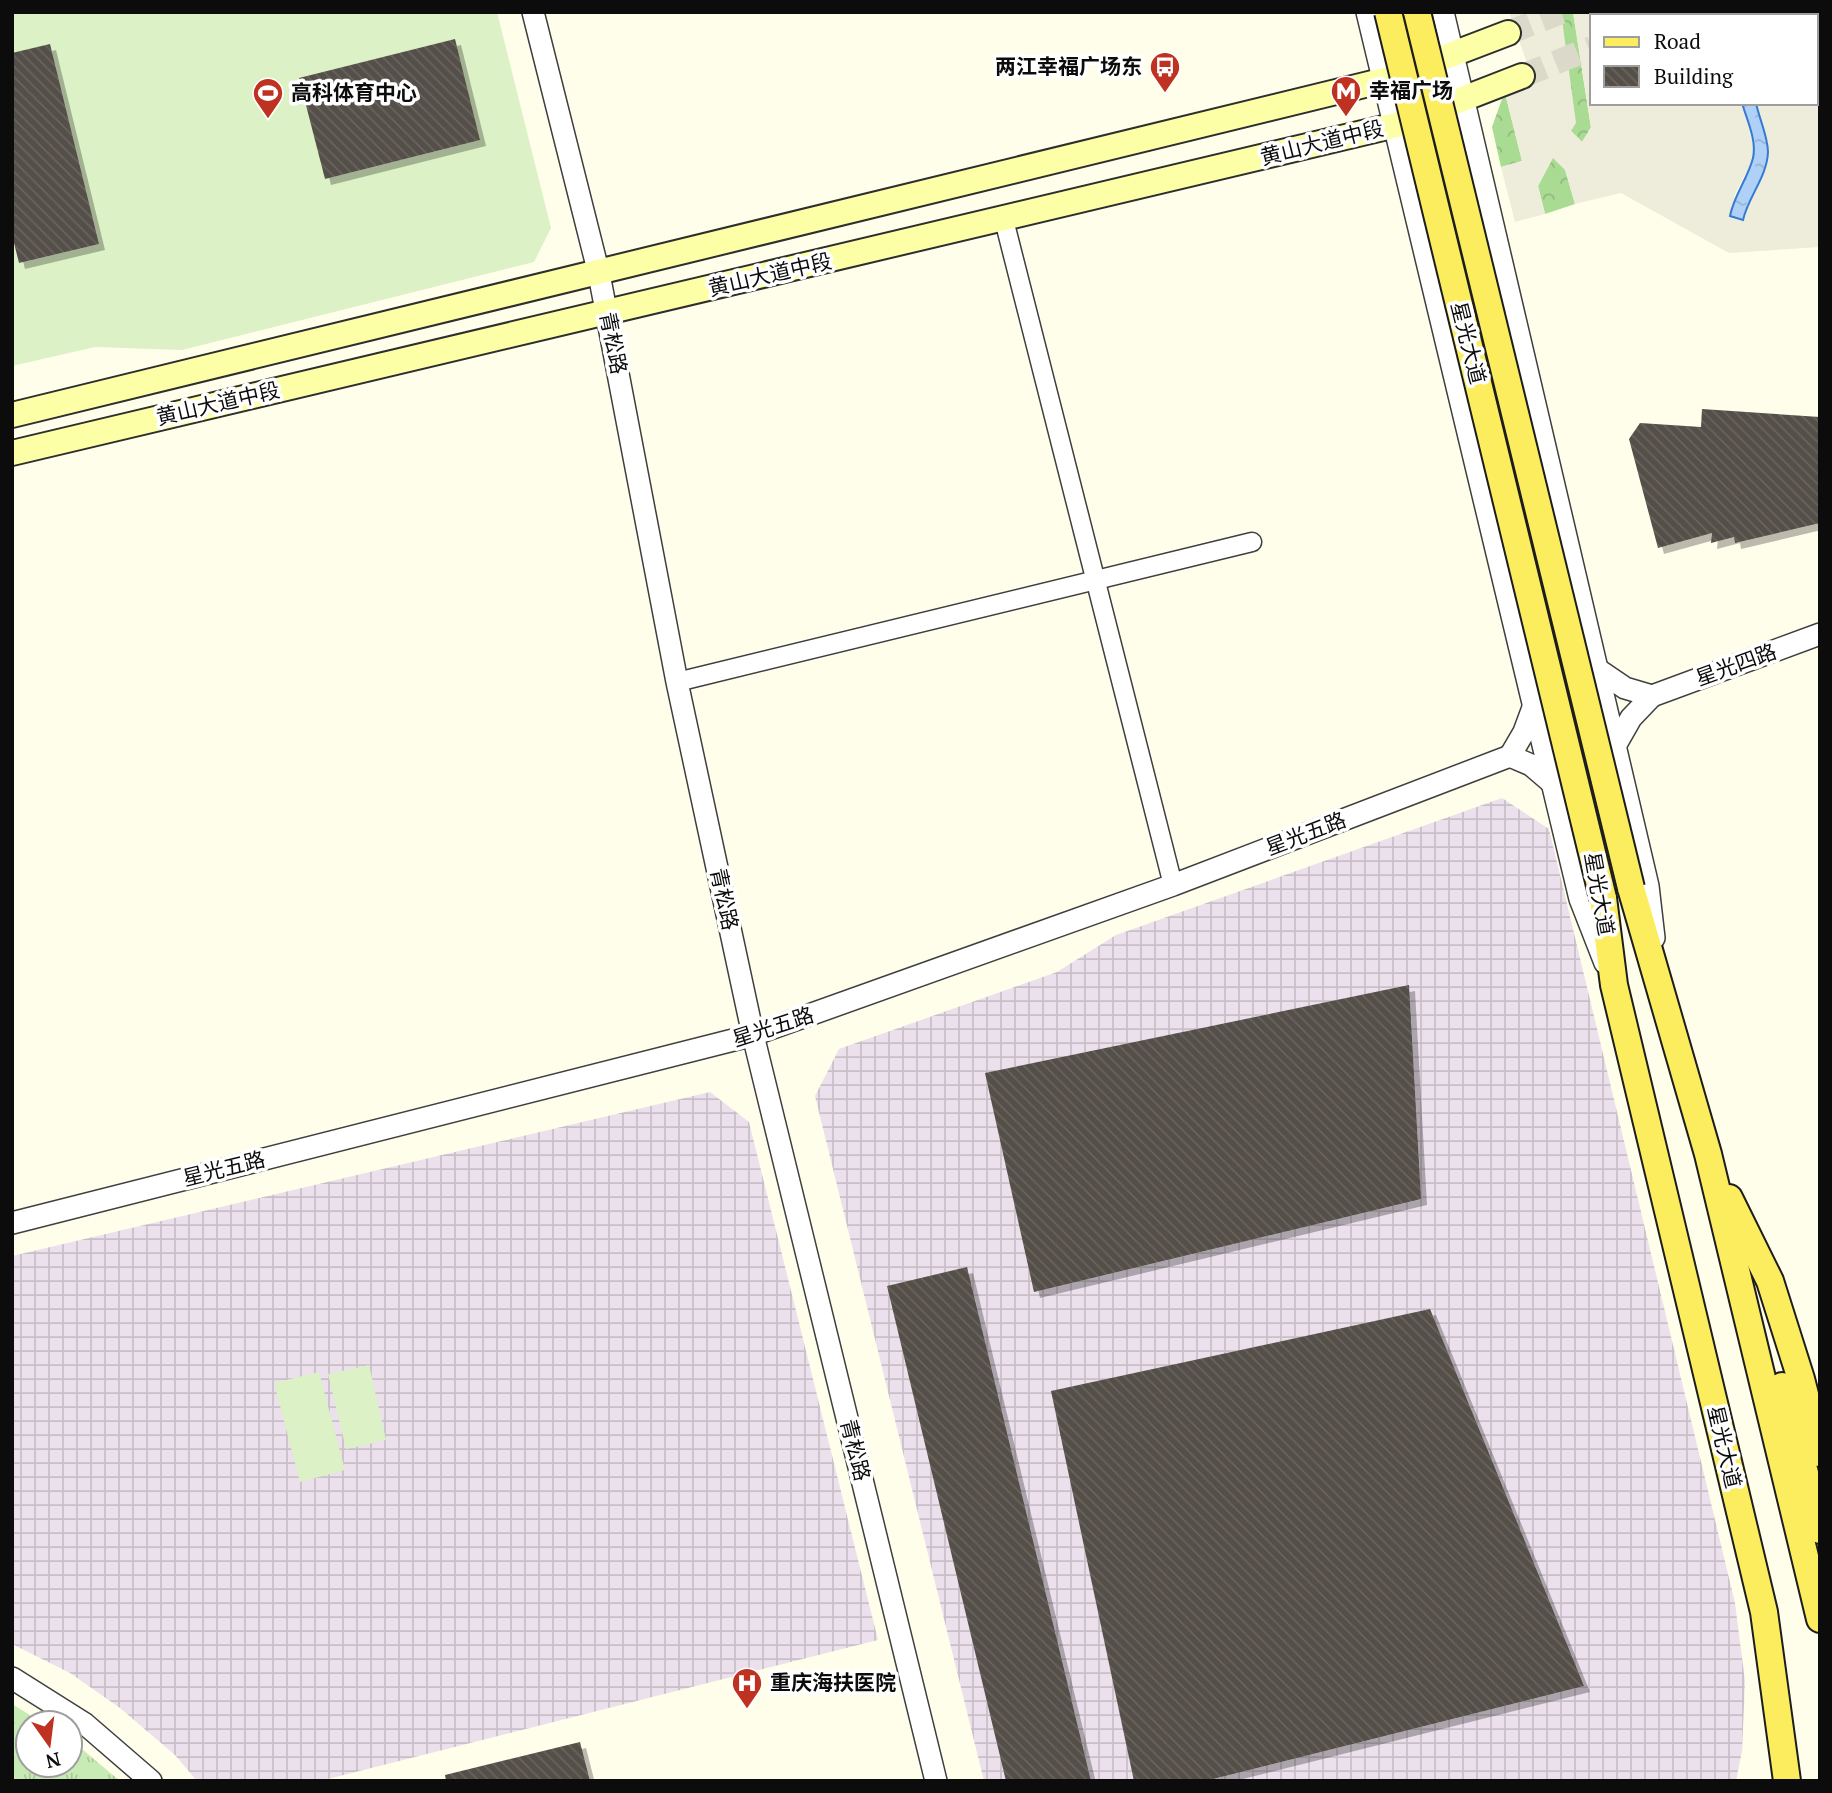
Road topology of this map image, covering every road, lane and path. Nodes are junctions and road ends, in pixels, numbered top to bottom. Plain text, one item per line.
1 (533, 12) edge
2 (1367, 12) edge
3 (1388, 12) edge
4 (1417, 12) edge
5 (1443, 12) edge
6 (1508, 33) tunnel mouth
7 (1453, 54) junction
8 (1522, 76) tunnel mouth
9 (1385, 80) junction
10 (1464, 99) junction
11 (1396, 125) junction
12 (1004, 220) junction
13 (599, 274) junction
14 (608, 313) junction
15 (12, 415) edge
16 (12, 453) edge
17 (1252, 542) dead end
18 (1094, 579) junction
19 (1820, 634) edge
20 (1597, 668) junction
21 (677, 682) junction
22 (1652, 696) junction
23 (1534, 705) junction
24 (1615, 746) junction
25 (1510, 755) junction
26 (1552, 783) junction
27 (1173, 885) junction
28 (1614, 985) junction
29 (1660, 985) junction
30 (753, 1035) junction
31 (1708, 1154) junction
32 (12, 1223) edge
33 (1748, 1315) junction
34 (1820, 1452) edge
35 (1820, 1530) edge
36 (1820, 1619) edge
37 (12, 1678) edge
38 (1777, 1709) junction
39 (151, 1781) edge
40 (936, 1781) edge
41 (1769, 1781) edge
42 (1787, 1781) edge

1 - 13 street, 青松路
2 - 9 street
3 - 28 main road, 星光大道, bridge
4 - 29 main road, 星光大道, bridge
5 - 7 street
6 - 7 main road, 黄山大道中段
7 - 9 main road, 黄山大道中段
7 - 10 street
8 - 10 main road, 黄山大道中段
9 - 11 street
9 - 13 main road, 黄山大道中段
10 - 11 main road, 黄山大道中段
10 - 20 street
11 - 12 main road, 黄山大道中段
11 - 23 street
12 - 14 main road, 黄山大道中段
12 - 18 street
13 - 14 street, 青松路
13 - 15 main road, 黄山大道中段
14 - 16 main road, 黄山大道中段
14 - 21 street, 青松路
17 - 18 street
18 - 21 street
18 - 27 street
19 - 22 street, 星光四路
20 - 22 street
20 - 24 street
21 - 30 street, 青松路
22 - 24 street
23 - 25 street
23 - 26 street
24 - 29 street
25 - 26 street
25 - 27 street, 星光五路
26 - 28 street
27 - 30 street, 星光五路
28 - 38 main road, 星光大道
29 - 31 main road, 星光大道
30 - 32 street, 星光五路
30 - 40 street, 青松路
31 - 33 main road, 星光大道
31 - 34 main road
33 - 35 main road
33 - 36 main road, 星光大道
37 - 39 street
38 - 41 main road
38 - 42 main road, 星光大道

